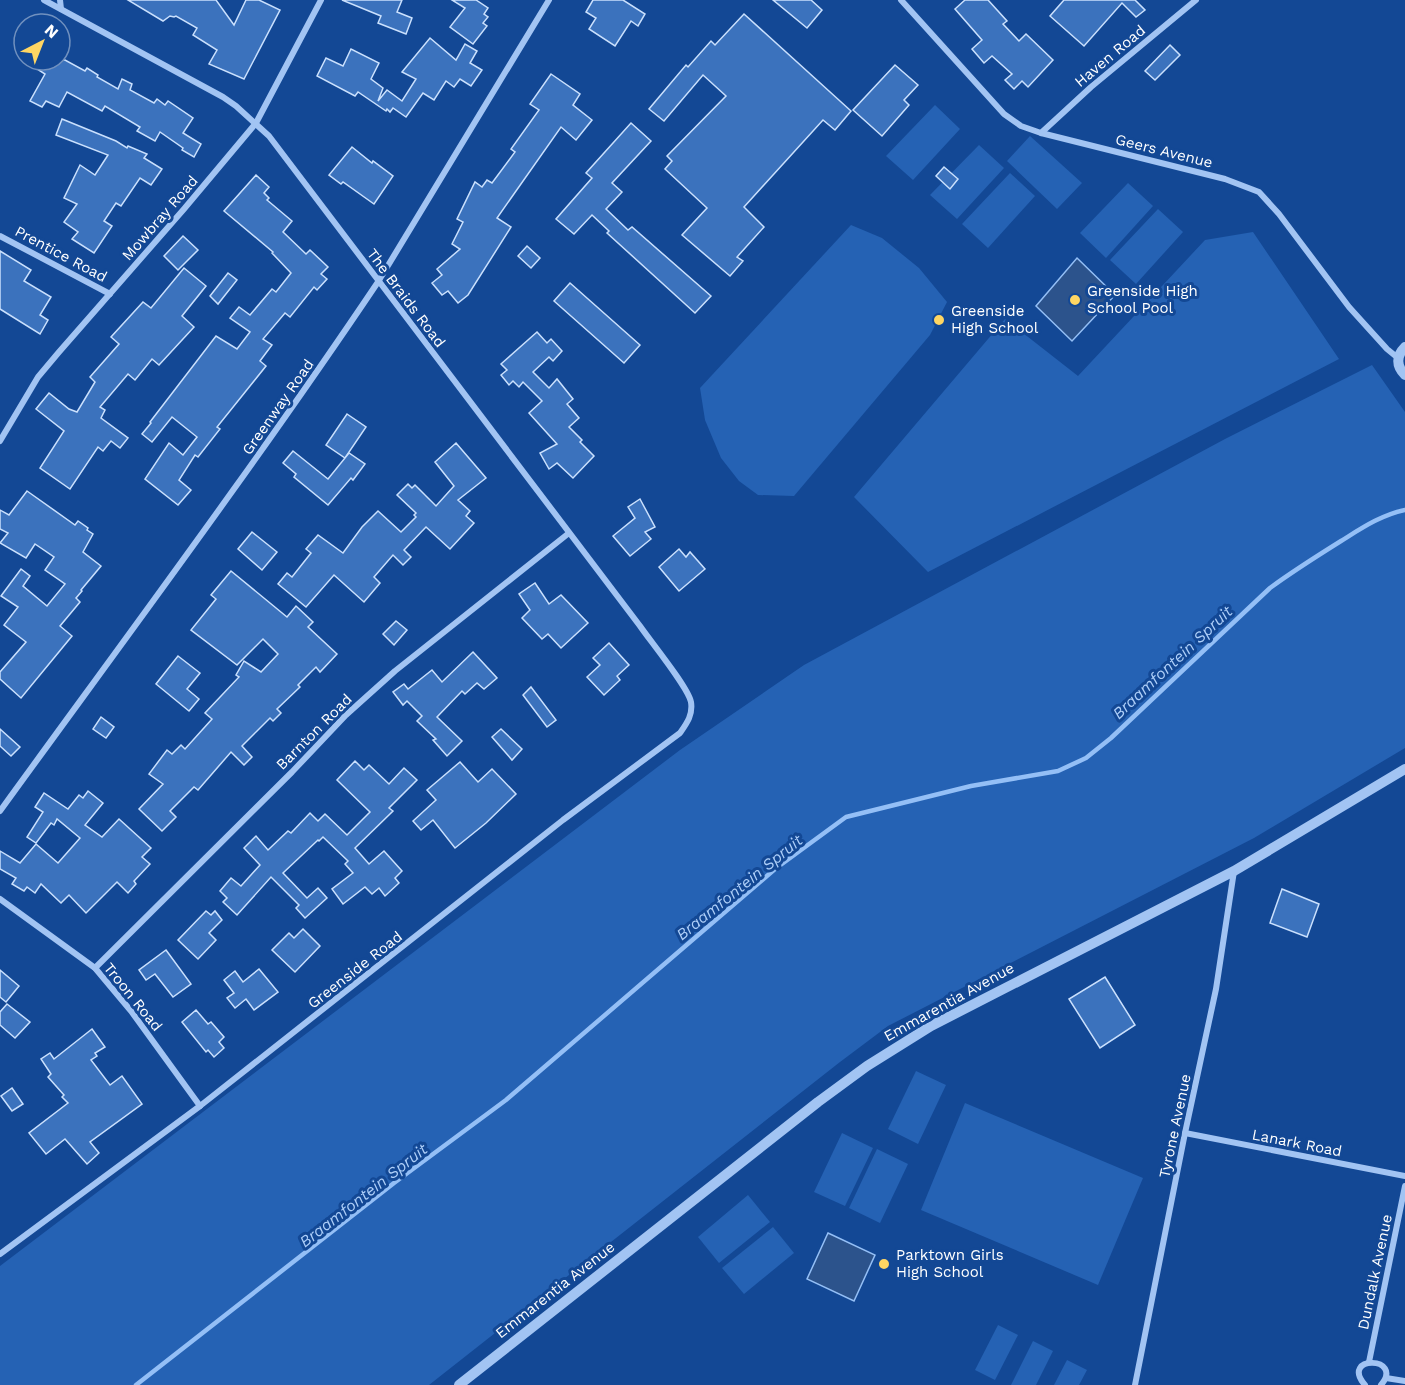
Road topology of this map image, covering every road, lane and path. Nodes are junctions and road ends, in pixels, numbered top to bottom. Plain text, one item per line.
1 (44, 0) edge
2 (60, 0) edge
3 (321, 0) edge
4 (549, 0) edge
5 (902, 0) edge
6 (1196, 0) edge
7 (61, 9) junction
8 (256, 123) junction
9 (1041, 133) junction
10 (0, 236) edge
11 (378, 282) junction
12 (110, 294) junction
13 (1405, 347) edge
14 (1398, 358) junction
15 (1405, 375) edge
16 (0, 441) edge
17 (569, 533) junction
18 (683, 686) joint
19 (1405, 769) edge
20 (0, 811) edge
21 (1234, 871) junction
22 (0, 899) edge
23 (95, 968) junction
24 (200, 1106) junction
25 (1185, 1133) junction
26 (1405, 1176) edge
27 (1405, 1186) edge
28 (0, 1254) edge
29 (1369, 1362) junction
30 (1386, 1377) junction
31 (1405, 1381) edge
32 (459, 1385) edge
33 (1136, 1385) edge
34 (1365, 1385) edge
35 (1381, 1385) edge

1 - 7 street, The Braids Road
2 - 7 street
3 - 8 street, Mowbray Road
4 - 11 street, Greenway Road
5 - 9 street, Geers Avenue
6 - 9 street, Haven Road
7 - 8 street, The Braids Road
8 - 11 street, The Braids Road
8 - 12 street, Mowbray Road
9 - 14 street, Geers Avenue
10 - 12 street, Prentice Road
11 - 17 street, The Braids Road
11 - 20 street, Greenway Road
12 - 16 street, Mowbray Road
13 - 14 street
14 - 15 street
17 - 18 street, The Braids Road
17 - 23 street, Barnton Road
18 - 24 street, Greenside Road
19 - 21 street, Emmarentia Avenue
21 - 25 street, Tyrone Avenue
21 - 32 street, Emmarentia Avenue
22 - 23 street, Troon Road
23 - 24 street, Troon Road
24 - 28 street, Greenside Road
25 - 26 street, Lanark Road
25 - 33 street, Tyrone Avenue
27 - 29 street, Dundalk Avenue
29 - 30 street
29 - 34 street, Dundalk Avenue
30 - 31 street
30 - 35 street

